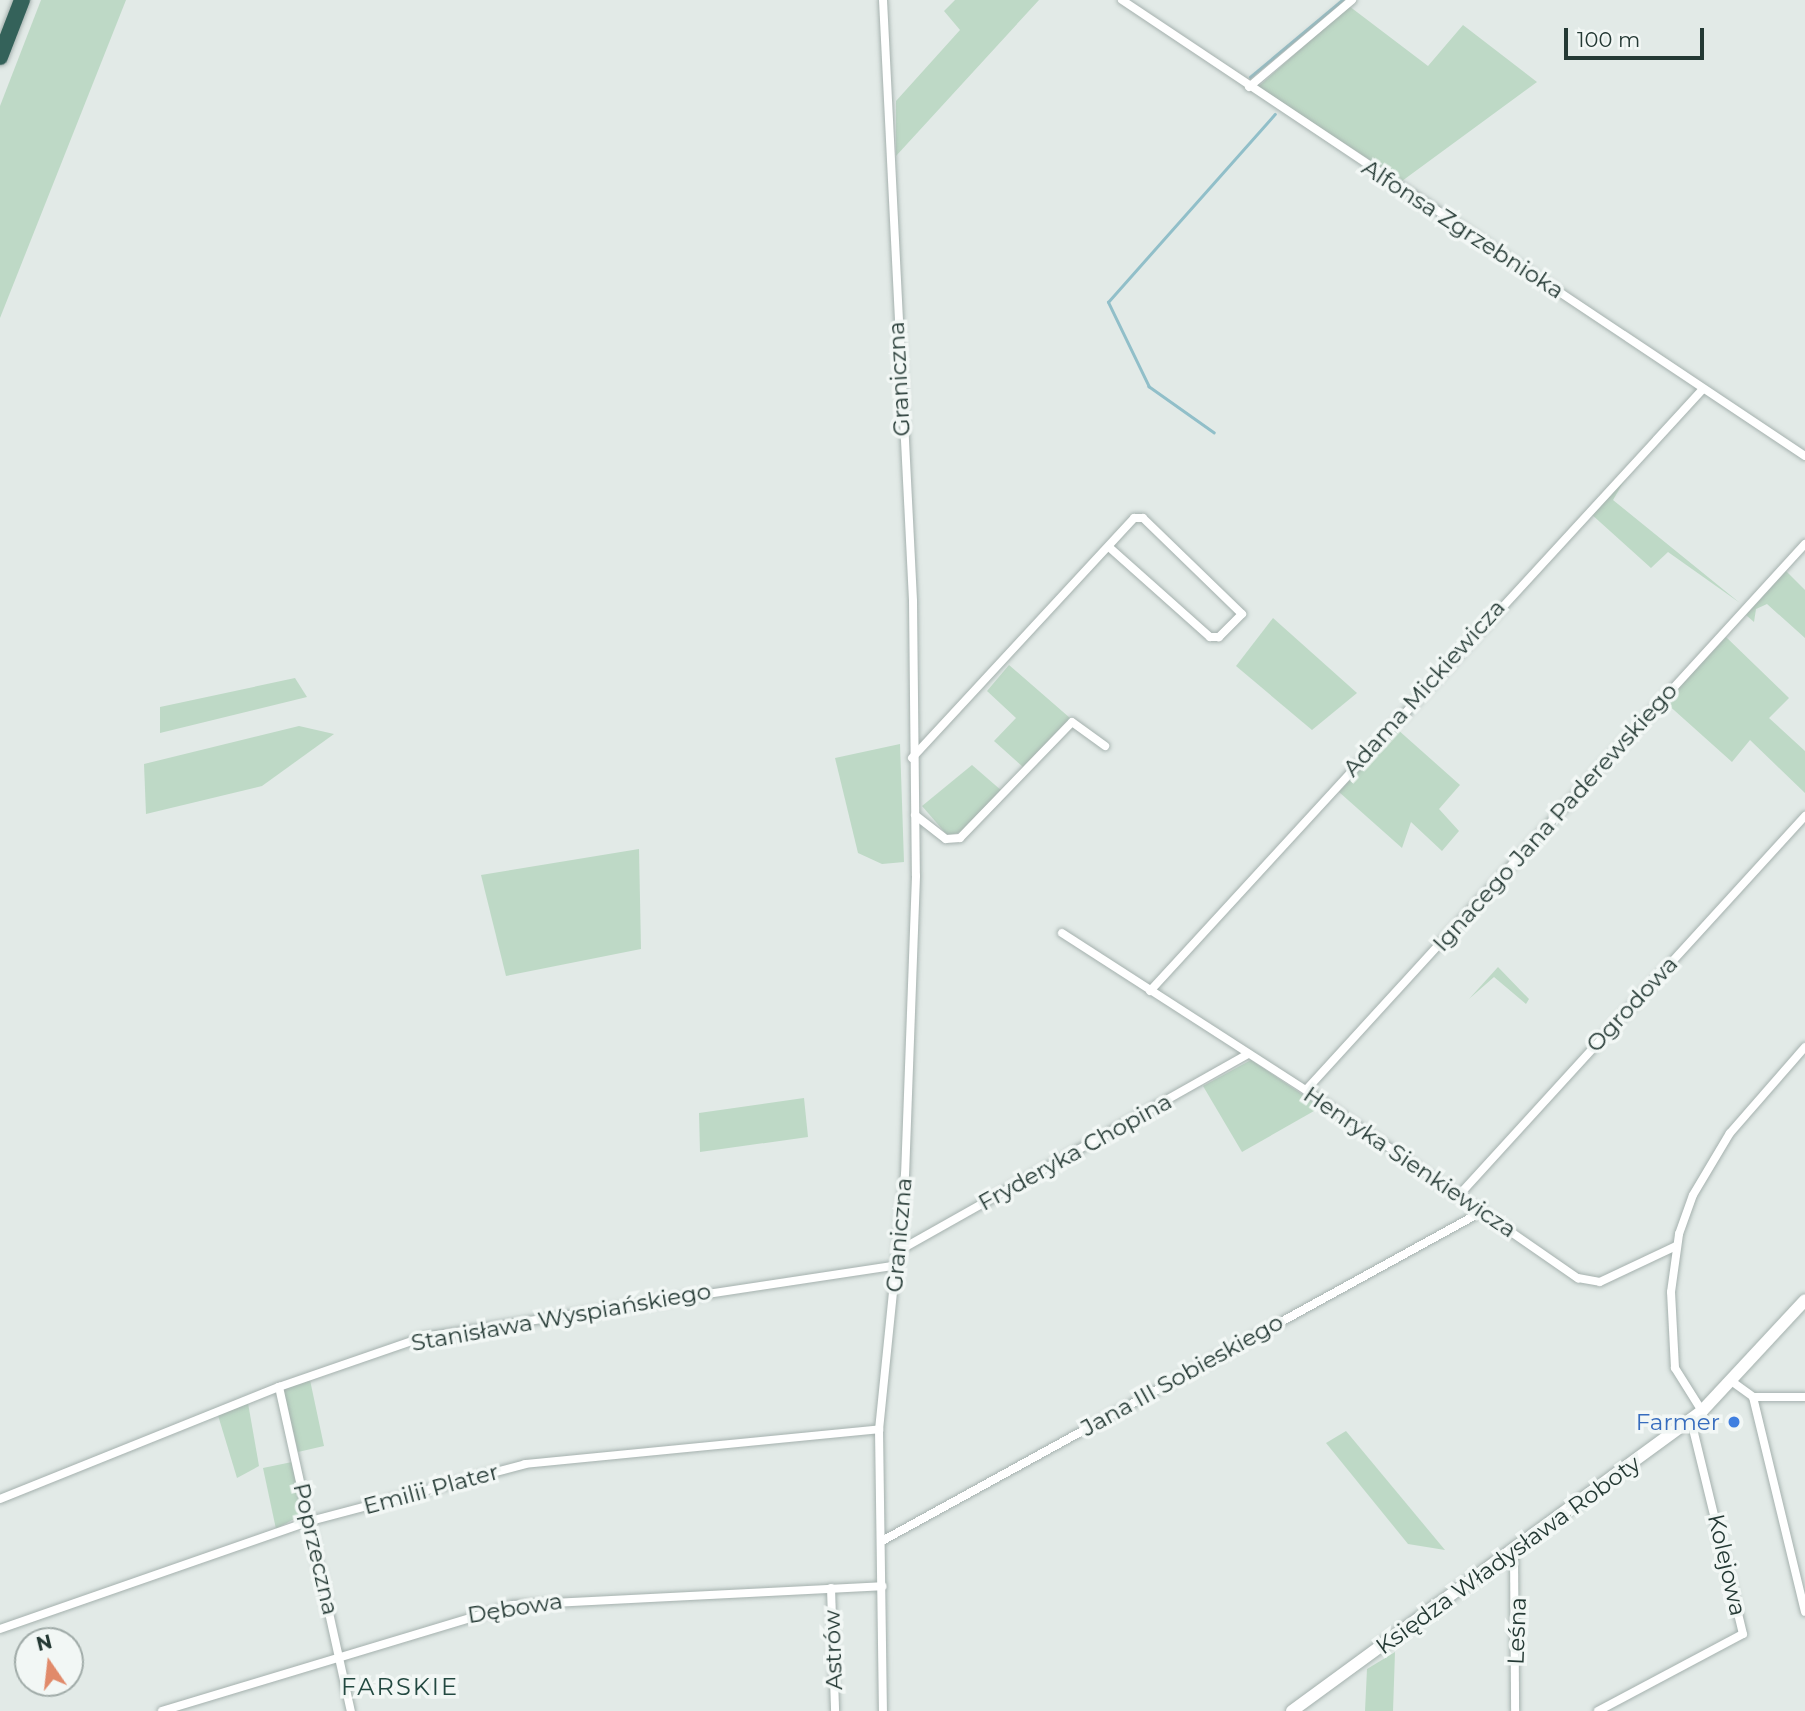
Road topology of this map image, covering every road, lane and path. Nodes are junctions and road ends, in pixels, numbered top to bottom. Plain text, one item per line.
1 (22, 0) edge
2 (883, 0) edge
3 (1122, 0) edge
4 (1352, 0) edge
5 (0, 57) edge
6 (1249, 86) junction
7 (1703, 388) junction
8 (1805, 456) edge
9 (1805, 544) edge
10 (1109, 547) junction
11 (1105, 746) dead end
12 (912, 758) junction
13 (915, 815) junction
14 (1805, 816) edge
15 (1062, 933) dead end
16 (1150, 991) junction
17 (1805, 1047) edge
18 (1248, 1054) junction
19 (1306, 1090) junction
20 (1460, 1194) junction
21 (1483, 1211) junction
22 (1676, 1246) junction
23 (900, 1250) junction
24 (897, 1265) junction
25 (1805, 1300) edge
26 (1734, 1383) junction
27 (279, 1387) junction
28 (1753, 1397) junction
29 (1805, 1397) edge
30 (1702, 1411) junction
31 (1691, 1420) junction
32 (879, 1429) junction
33 (0, 1499) edge
34 (310, 1521) junction
35 (882, 1541) junction
36 (1514, 1551) junction
37 (883, 1586) junction
38 (831, 1588) junction
39 (1805, 1612) edge
40 (0, 1629) edge
41 (339, 1654) junction
42 (162, 1711) edge
43 (351, 1711) edge
44 (835, 1711) edge
45 (883, 1711) edge
46 (1292, 1711) edge
47 (1515, 1711) edge
48 (1598, 1711) edge

1 - 5 highway
2 - 12 street, Graniczna
3 - 6 street, Alfonsa Zgrzebnioka
4 - 6 street
6 - 7 street, Alfonsa Zgrzebnioka
7 - 8 street, Alfonsa Zgrzebnioka
7 - 16 street, Adama Mickiewicza
9 - 19 street, Ignacego Jana Paderewskiego
10 - 10 street
10 - 12 street
11 - 13 street
12 - 13 street, Graniczna
13 - 23 street, Graniczna
14 - 20 street, Ogrodowa
15 - 16 street, Henryka Sienkiewicza
16 - 18 street, Henryka Sienkiewicza
17 - 22 street
18 - 19 street, Henryka Sienkiewicza
18 - 23 street, Fryderyka Chopina
19 - 20 street, Henryka Sienkiewicza
20 - 21 street, Henryka Sienkiewicza
21 - 22 street, Henryka Sienkiewicza
21 - 35 street, Jana III Sobieskiego
22 - 30 street
23 - 24 street, Graniczna
24 - 27 street, Stanisława Wyspiańskiego
24 - 32 street, Graniczna
25 - 26 main road, Księdza Władysława Roboty
26 - 28 street
26 - 30 main road, Księdza Władysława Roboty
27 - 33 street, Stanisława Wyspiańskiego
27 - 34 street, Poprzeczna
28 - 29 street
28 - 39 street
30 - 31 main road, Księdza Władysława Roboty
31 - 36 main road, Księdza Władysława Roboty
31 - 48 street, Kolejowa
32 - 34 street, Emilii Plater
32 - 35 street, Graniczna
34 - 40 street, Emilii Plater
34 - 41 street, Poprzeczna
35 - 37 street, Graniczna
36 - 46 main road, Księdza Władysława Roboty
36 - 47 street, Leśna
37 - 38 street, Dębowa
37 - 45 street, Graniczna
38 - 41 street, Dębowa
38 - 44 street, Astrów
41 - 42 street, Dębowa
41 - 43 street, Poprzeczna

